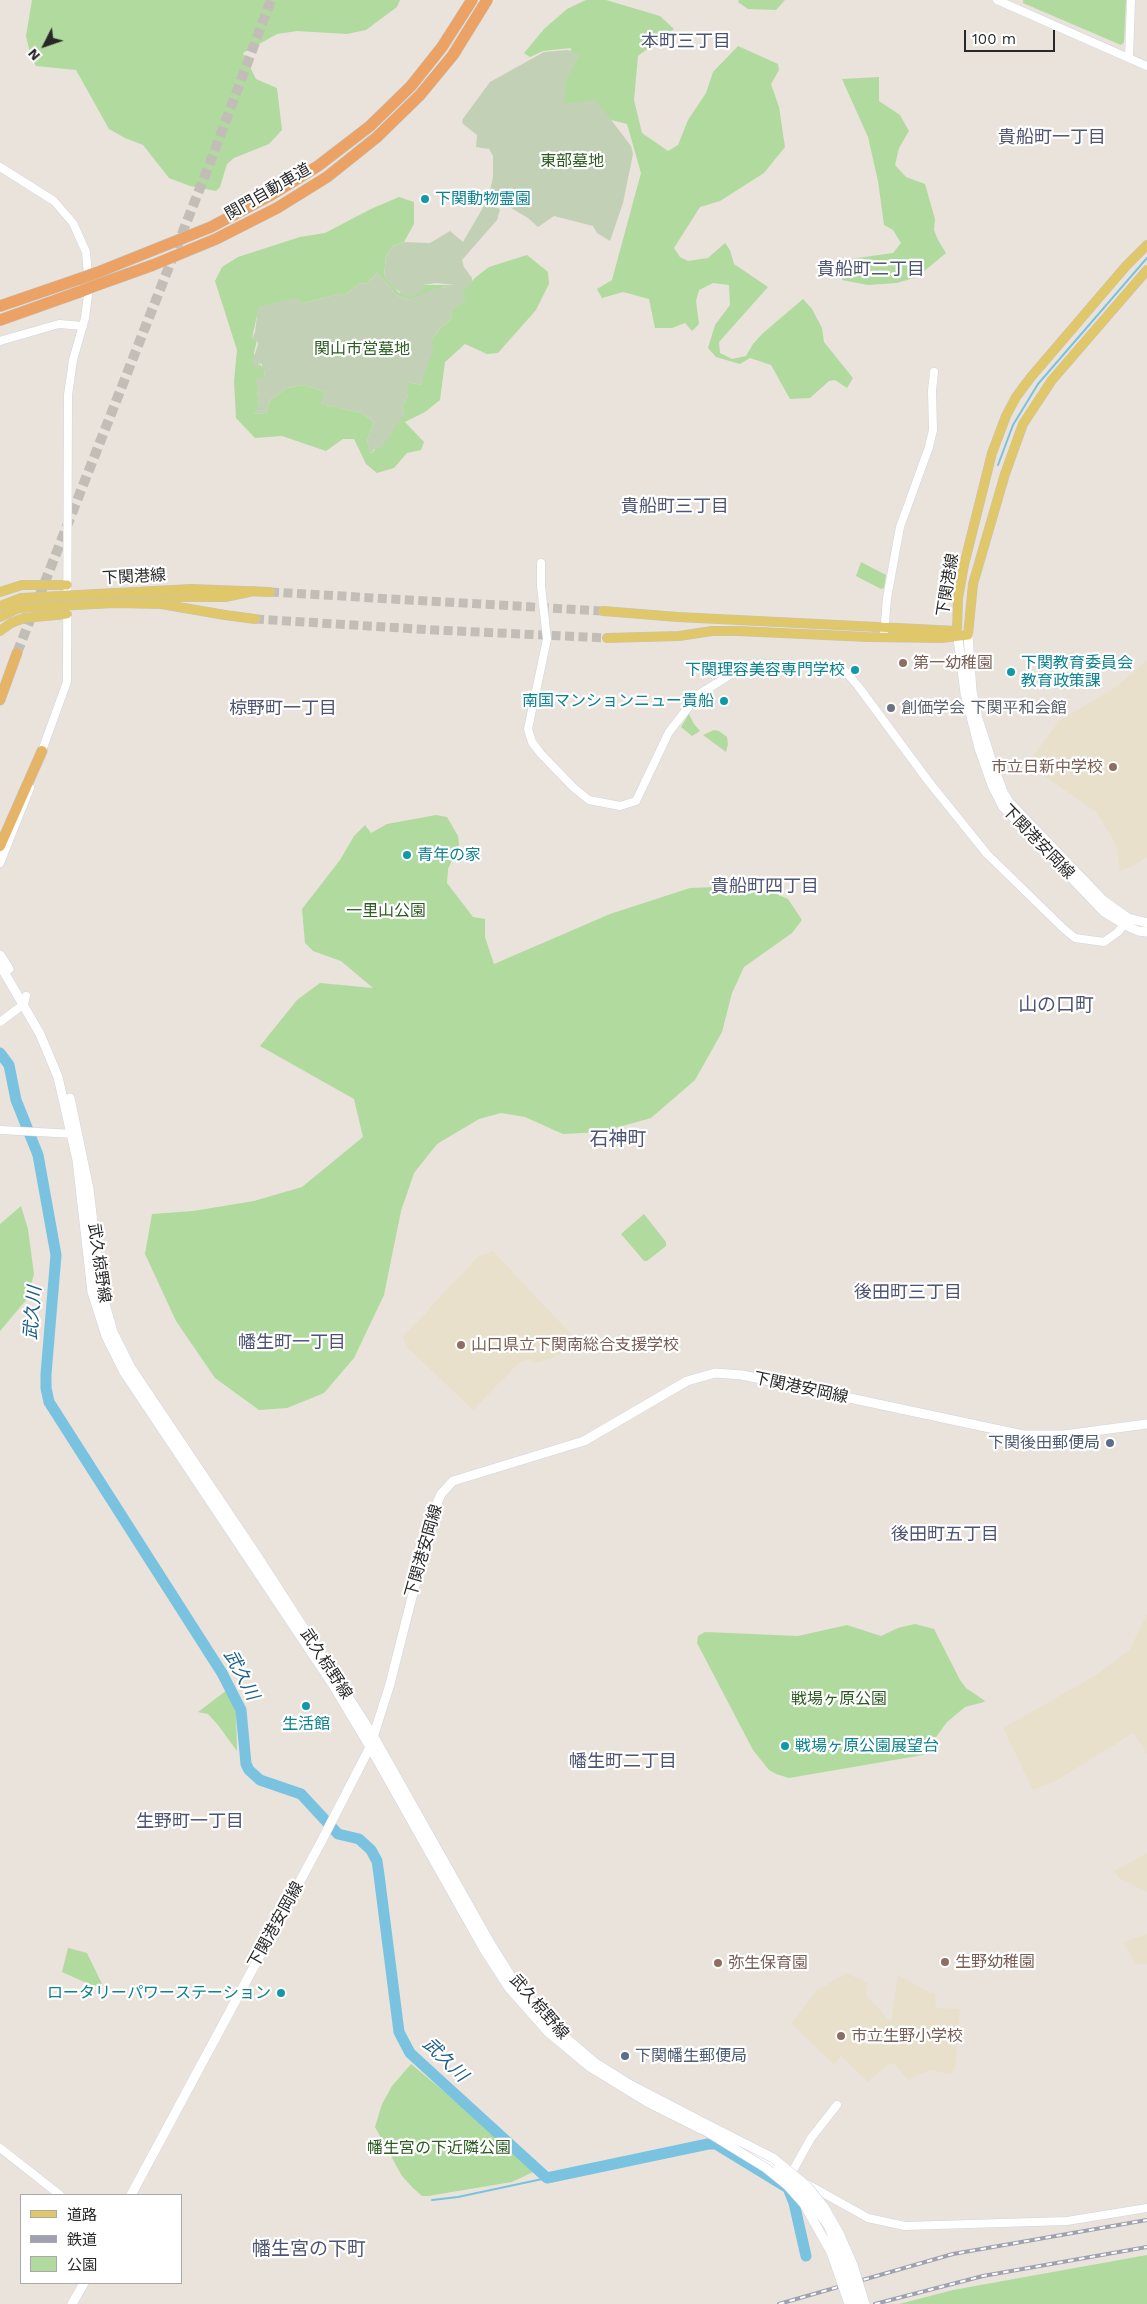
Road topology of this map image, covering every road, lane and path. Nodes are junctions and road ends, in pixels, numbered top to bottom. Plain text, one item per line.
1 (472, 0) edge
2 (487, 0) edge
3 (998, 0) edge
4 (1131, 0) edge
5 (1128, 58) junction
6 (1147, 66) edge
7 (0, 168) edge
8 (1147, 245) edge
9 (1147, 270) edge
10 (0, 306) edge
11 (0, 320) edge
12 (83, 326) junction
13 (0, 341) edge
14 (934, 372) dead end
15 (541, 563) dead end
16 (67, 585) junction
17 (254, 591) junction
18 (0, 592) edge
19 (270, 592) tunnel mouth
20 (67, 599) junction
21 (0, 606) edge
22 (603, 610) tunnel mouth
23 (67, 614) junction
24 (0, 617) edge
25 (255, 619) tunnel mouth
26 (0, 631) edge
27 (884, 631) junction
28 (957, 634) junction
29 (968, 635) junction
30 (607, 638) tunnel mouth
31 (17, 653) tunnel mouth
32 (0, 700) edge
33 (42, 751) junction
34 (0, 846) edge
35 (0, 863) edge
36 (1127, 921) junction
37 (1147, 923) edge
38 (1147, 932) edge
39 (0, 955) edge
40 (0, 965) edge
41 (25, 1000) junction
42 (6, 1016) junction
43 (32, 1018) junction
44 (0, 1022) edge
45 (0, 1130) edge
46 (75, 1134) junction
47 (1147, 1424) edge
48 (374, 1737) junction
49 (370, 1747) junction
50 (649, 2099) junction
51 (837, 2105) dead end
52 (705, 2127) junction
53 (742, 2146) dead end
54 (0, 2148) edge
55 (791, 2174) junction
56 (59, 2194) edge
57 (132, 2194) edge
58 (1147, 2208) edge
59 (83, 2284) edge
60 (72, 2304) edge
61 (848, 2304) edge
62 (857, 2304) edge
63 (864, 2304) edge

1 - 10 highway, 関門自動車道, bridge
2 - 11 highway, 関門自動車道, bridge
3 - 5 street
4 - 5 street
5 - 6 street
7 - 12 street
8 - 28 main road, 下関港線
9 - 29 main road, 下関港線
12 - 13 street
12 - 16 street
14 - 27 street
15 - 36 street
16 - 18 main road
16 - 20 street
17 - 19 main road, 下関港線
17 - 20 main road
17 - 21 main road, 下関港線, bridge
20 - 23 street
22 - 27 main road, 下関港線
23 - 26 main road
23 - 33 street
24 - 25 main road, 下関港線, bridge
27 - 28 main road, 下関港線
27 - 30 main road, 下関港線
28 - 29 main road, 下関港線
28 - 36 main road, 下関港安岡線
29 - 36 main road, 下関港安岡線
31 - 32 highway
33 - 34 highway
33 - 35 street
36 - 37 main road, 下関港安岡線
36 - 38 main road, 下関港安岡線
39 - 41 main road, 武久椋野線
40 - 41 main road, 武久椋野線
41 - 42 street
41 - 43 main road, 武久椋野線
41 - 46 main road, 武久椋野線
42 - 43 street
42 - 44 street
43 - 46 main road, 武久椋野線
45 - 46 street
46 - 48 main road, 武久椋野線
46 - 49 main road, 武久椋野線
47 - 48 main road, 下関港安岡線
48 - 49 main road, 下関港安岡線
48 - 50 main road, 武久椋野線
49 - 50 main road, 武久椋野線
49 - 57 main road, 下関港安岡線
50 - 52 main road, 武久椋野線
51 - 55 street
52 - 61 main road, bridge
52 - 62 main road, 武久椋野線, bridge
52 - 63 main road, bridge
53 - 55 street
54 - 56 street
55 - 58 street
59 - 60 main road

